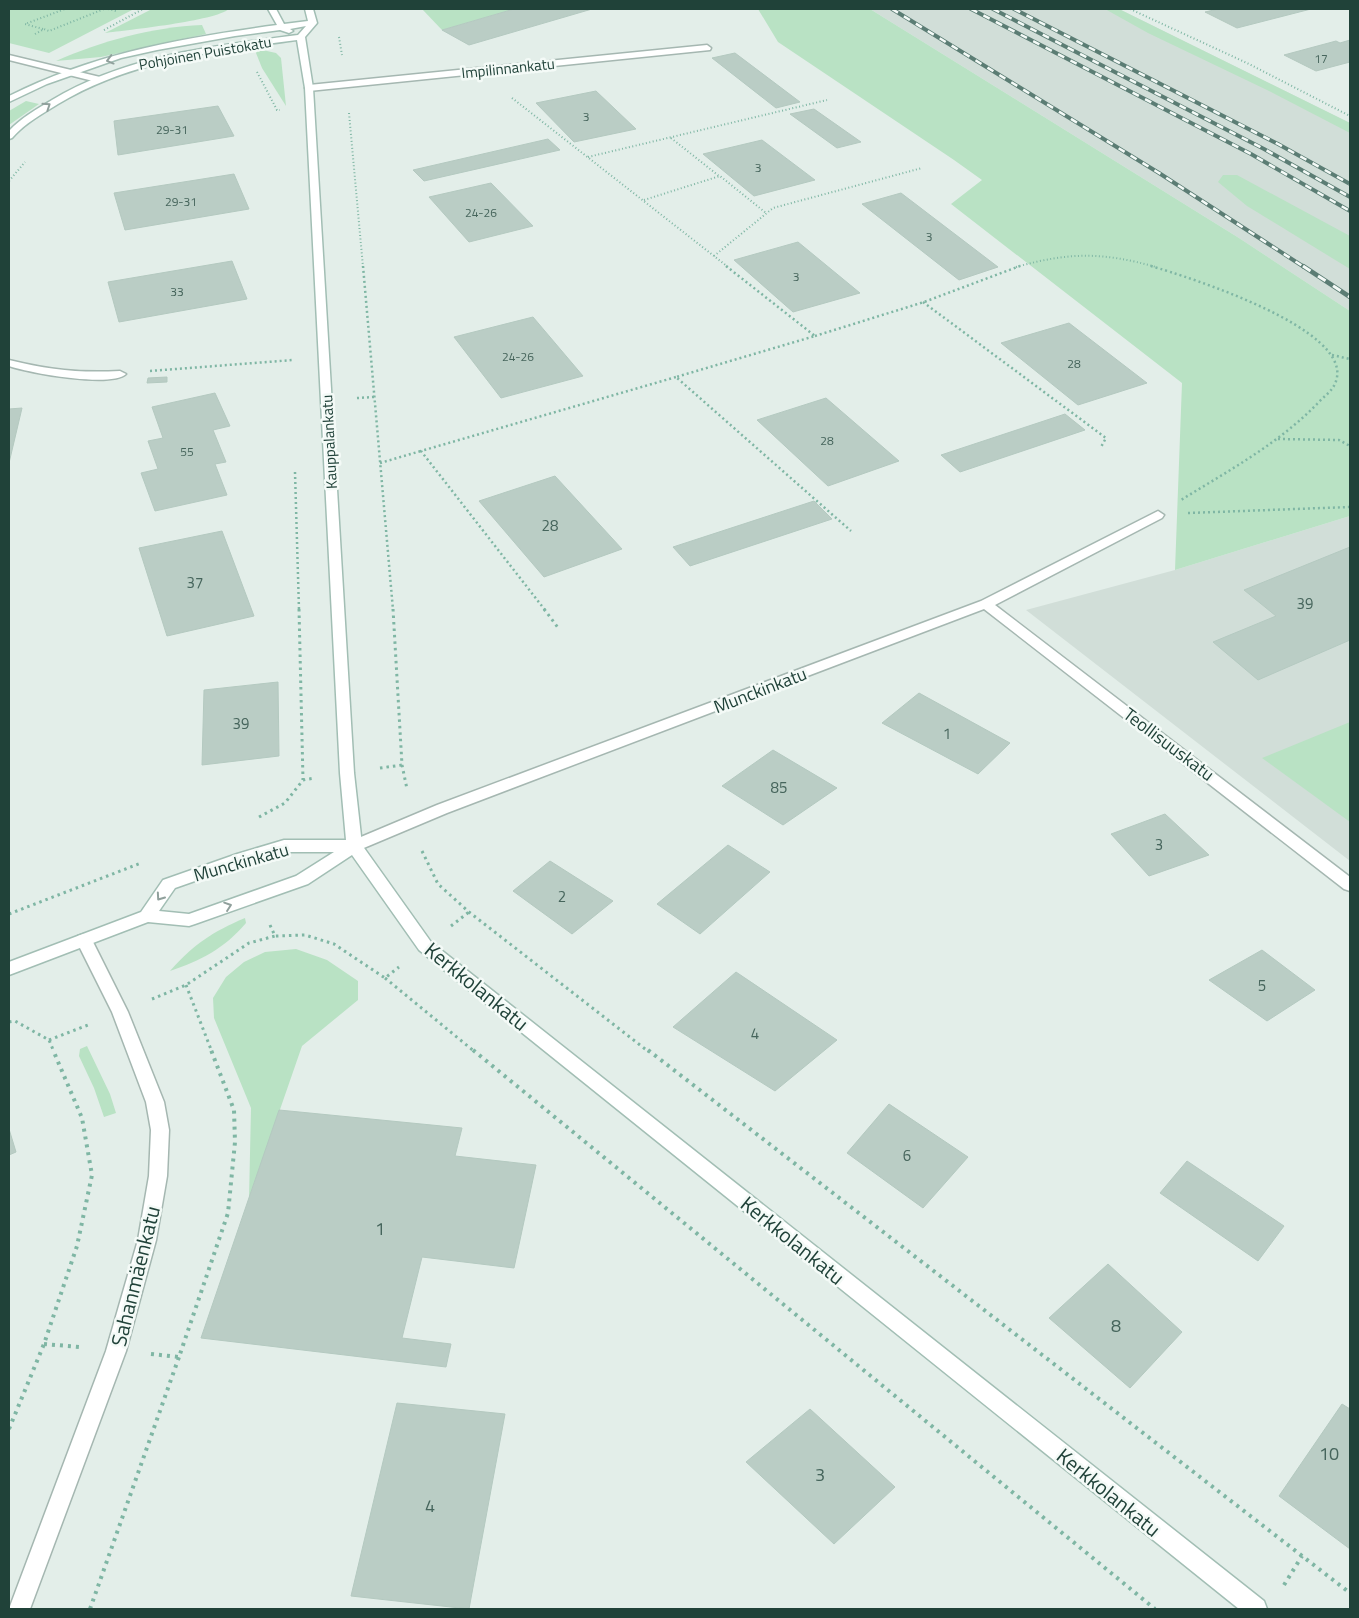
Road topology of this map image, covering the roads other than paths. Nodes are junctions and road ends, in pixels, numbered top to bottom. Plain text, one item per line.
1 (272, 9) edge
2 (309, 9) edge
3 (313, 24) junction
4 (282, 28) junction
5 (301, 37) junction
6 (707, 48) dead end
7 (9, 57) edge
8 (70, 72) junction
9 (97, 79) junction
10 (309, 88) junction
11 (9, 99) edge
12 (9, 136) edge
13 (9, 363) edge
14 (120, 374) road end
15 (1158, 515) road end
16 (986, 604) junction
17 (354, 846) junction
18 (1350, 885) edge
19 (146, 916) junction
20 (84, 940) junction
21 (9, 969) edge
22 (19, 1609) edge
23 (1256, 1609) edge

1 - 4 street
2 - 3 street
3 - 4 street, Pohjoinen Puistokatu
3 - 5 street
4 - 5 street
4 -> 8 street, Pohjoinen Puistokatu
5 - 9 street, Pohjoinen Puistokatu
5 - 10 street, Kauppalankatu
6 - 10 street, Impilinnankatu
7 - 8 street
8 - 9 street
8 - 11 street, Pohjoinen Puistokatu
12 -> 9 street, Pohjoinen Puistokatu
10 - 17 street, Kauppalankatu
13 - 14 street
15 - 16 street, Munckinkatu
16 - 17 street, Munckinkatu
16 - 18 street, Teollisuuskatu
19 -> 17 street, Munckinkatu
17 -> 19 street, Munckinkatu
17 - 23 street, Kerkkolankatu
19 - 20 street, Munckinkatu
20 - 21 street, Munckinkatu
20 - 22 street, Sahanmäenkatu

